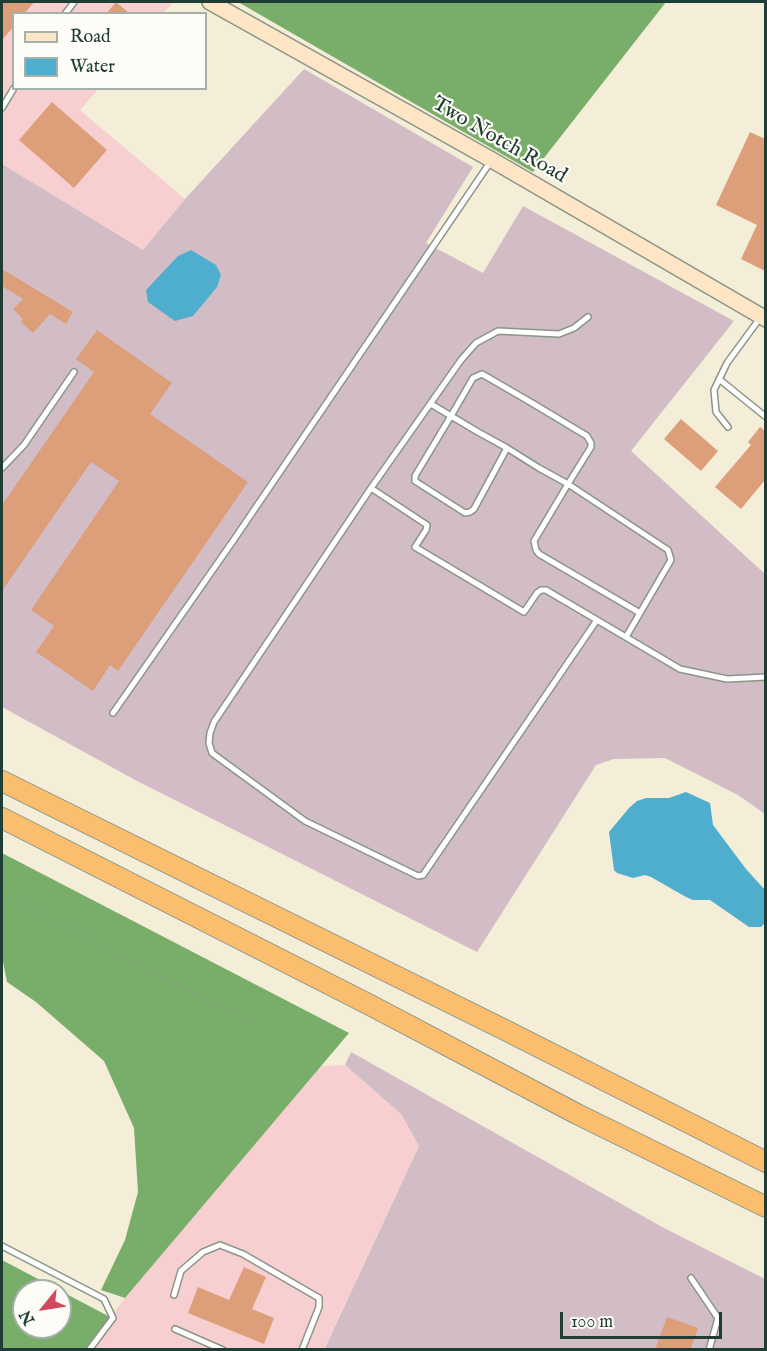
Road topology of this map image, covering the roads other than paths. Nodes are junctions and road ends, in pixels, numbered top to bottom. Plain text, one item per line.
1 (210, 2) edge
2 (13, 90) edge
3 (2, 108) edge
4 (492, 160) junction
5 (588, 317) dead end
6 (763, 318) edge
7 (74, 372) dead end
8 (719, 379) junction
9 (431, 404) junction
10 (451, 416) junction
11 (765, 417) edge
12 (728, 427) dead end
13 (507, 448) junction
14 (2, 468) edge
15 (568, 484) junction
16 (371, 488) junction
17 (640, 613) junction
18 (597, 620) junction
19 (626, 637) junction
20 (765, 677) edge
21 (113, 713) dead end
22 (2, 781) edge
23 (2, 818) edge
24 (765, 1162) edge
25 (765, 1207) edge
26 (2, 1246) edge
27 (691, 1278) dead end
28 (174, 1295) dead end
29 (175, 1329) dead end
30 (89, 1350) edge
31 (223, 1350) edge
32 (302, 1350) edge
33 (709, 1350) edge

1 - 4 street, Two Notch Road
2 - 3 lane
4 - 6 street, Two Notch Road
4 - 21 lane
5 - 9 lane
6 - 8 lane
7 - 14 lane
8 - 11 lane
8 - 12 lane
9 - 10 lane
9 - 16 lane
10 - 13 lane
10 - 13 lane
10 - 15 lane
13 - 15 lane
15 - 17 lane
15 - 17 lane
16 - 18 lane
16 - 18 lane
17 - 19 lane
18 - 19 lane
19 - 20 lane
22 - 24 highway
23 - 25 highway
26 - 30 lane
27 - 33 lane
28 - 32 lane
29 - 31 lane

